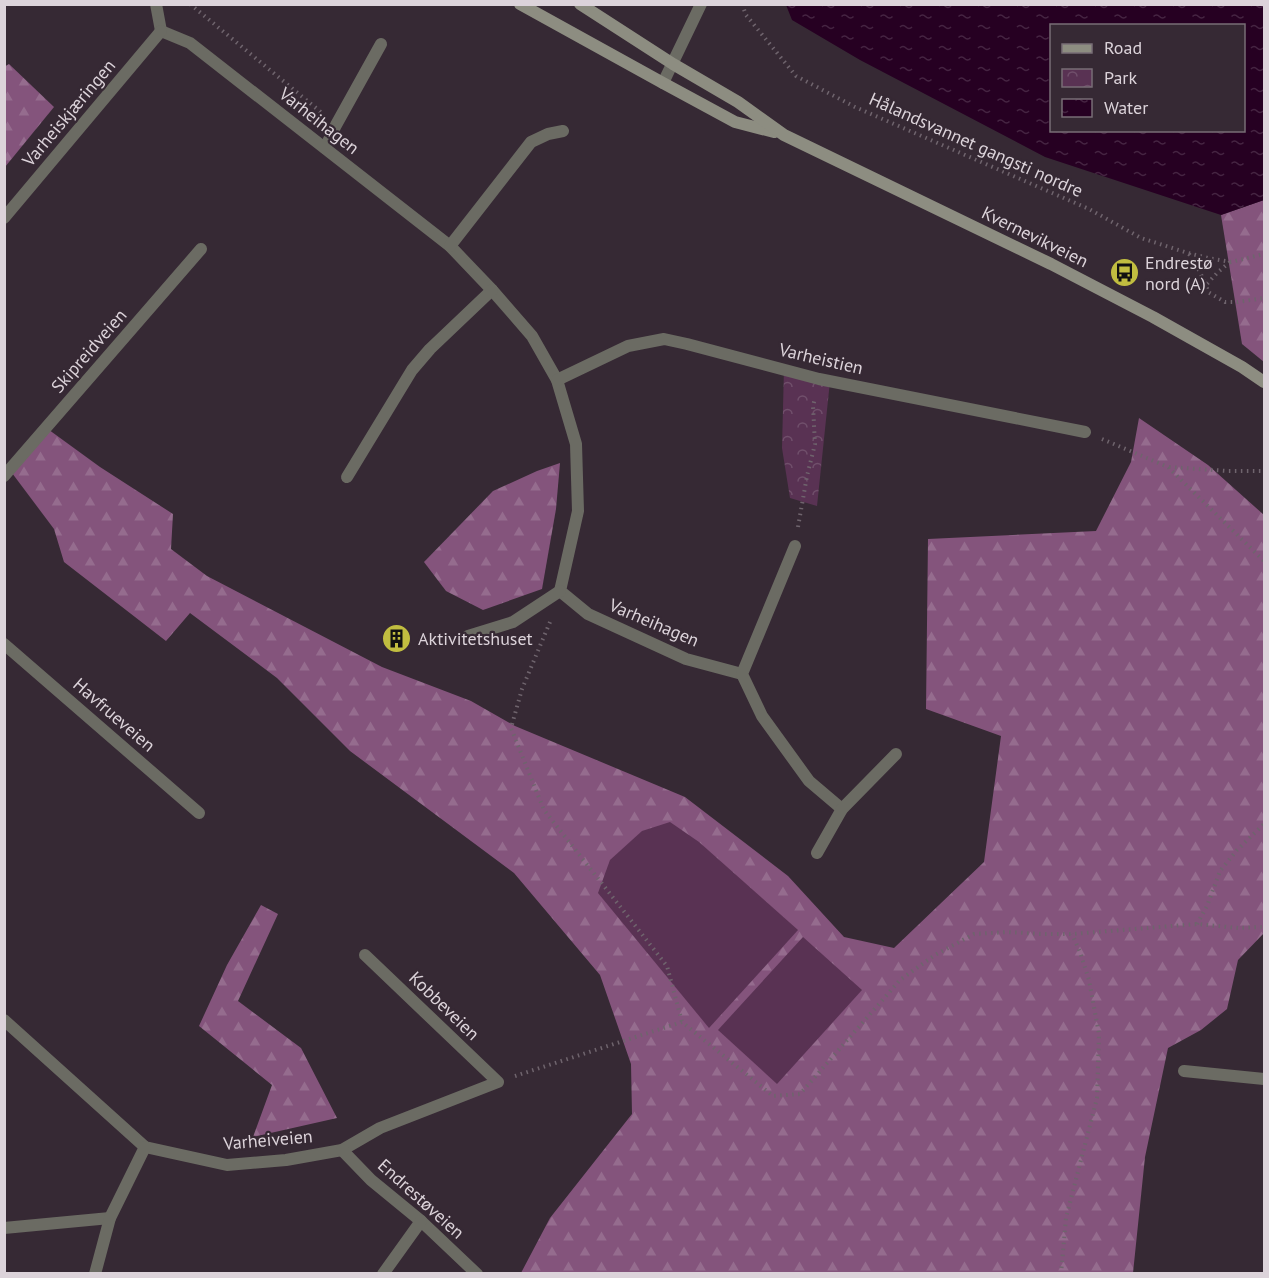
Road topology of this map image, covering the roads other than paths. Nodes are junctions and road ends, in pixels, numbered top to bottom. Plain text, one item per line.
1 (156, 4) edge
2 (520, 4) edge
3 (580, 4) edge
4 (701, 4) edge
5 (161, 31) junction
6 (381, 44) dead end
7 (672, 63) junction
8 (663, 83) junction
9 (563, 130) dead end
10 (784, 135) junction
11 (325, 148) junction
12 (4, 218) edge
13 (450, 246) junction
14 (201, 249) dead end
15 (492, 290) junction
16 (557, 380) junction
17 (1264, 382) edge
18 (1085, 432) road end
19 (4, 476) edge
20 (346, 477) dead end
21 (795, 546) road end
22 (560, 591) junction
23 (468, 636) dead end
24 (4, 644) edge
25 (742, 674) junction
26 (896, 754) dead end
27 (842, 809) junction
28 (199, 813) dead end
29 (817, 854) dead end
30 (365, 955) dead end
31 (4, 1020) edge
32 (1184, 1071) dead end
33 (1264, 1079) edge
34 (498, 1082) joint
35 (145, 1147) junction
36 (342, 1150) junction
37 (110, 1218) junction
38 (422, 1221) junction
39 (4, 1228) edge
40 (95, 1274) edge
41 (383, 1274) edge
42 (477, 1274) edge

1 - 5 street
2 - 8 main road, Kvernevikveien
3 - 7 main road, Kvernevikveien
4 - 7 street
5 - 11 street, Varheihagen
5 - 12 street, Varheiskjæringen
6 - 11 street
7 - 8 street
7 - 10 main road, Kvernevikveien
8 - 10 main road, Kvernevikveien
9 - 13 street
10 - 17 main road, Kvernevikveien
11 - 13 street, Varheihagen
13 - 15 street, Varheihagen
14 - 19 street, Skipreidveien
15 - 16 street, Varheihagen
15 - 20 street
16 - 18 street, Varheistien
16 - 22 street, Varheihagen
21 - 25 street
22 - 23 street
22 - 25 street, Varheihagen
24 - 28 street, Havfrueveien
25 - 27 street
26 - 27 street
27 - 29 street
30 - 34 street, Kobbeveien
31 - 35 street, Varheiveien
32 - 33 street
34 - 36 street, Varheiveien
35 - 36 street, Varheiveien
35 - 37 street
36 - 38 street, Endrestøveien
37 - 39 street
37 - 40 street
38 - 41 street
38 - 42 street, Endrestøveien

